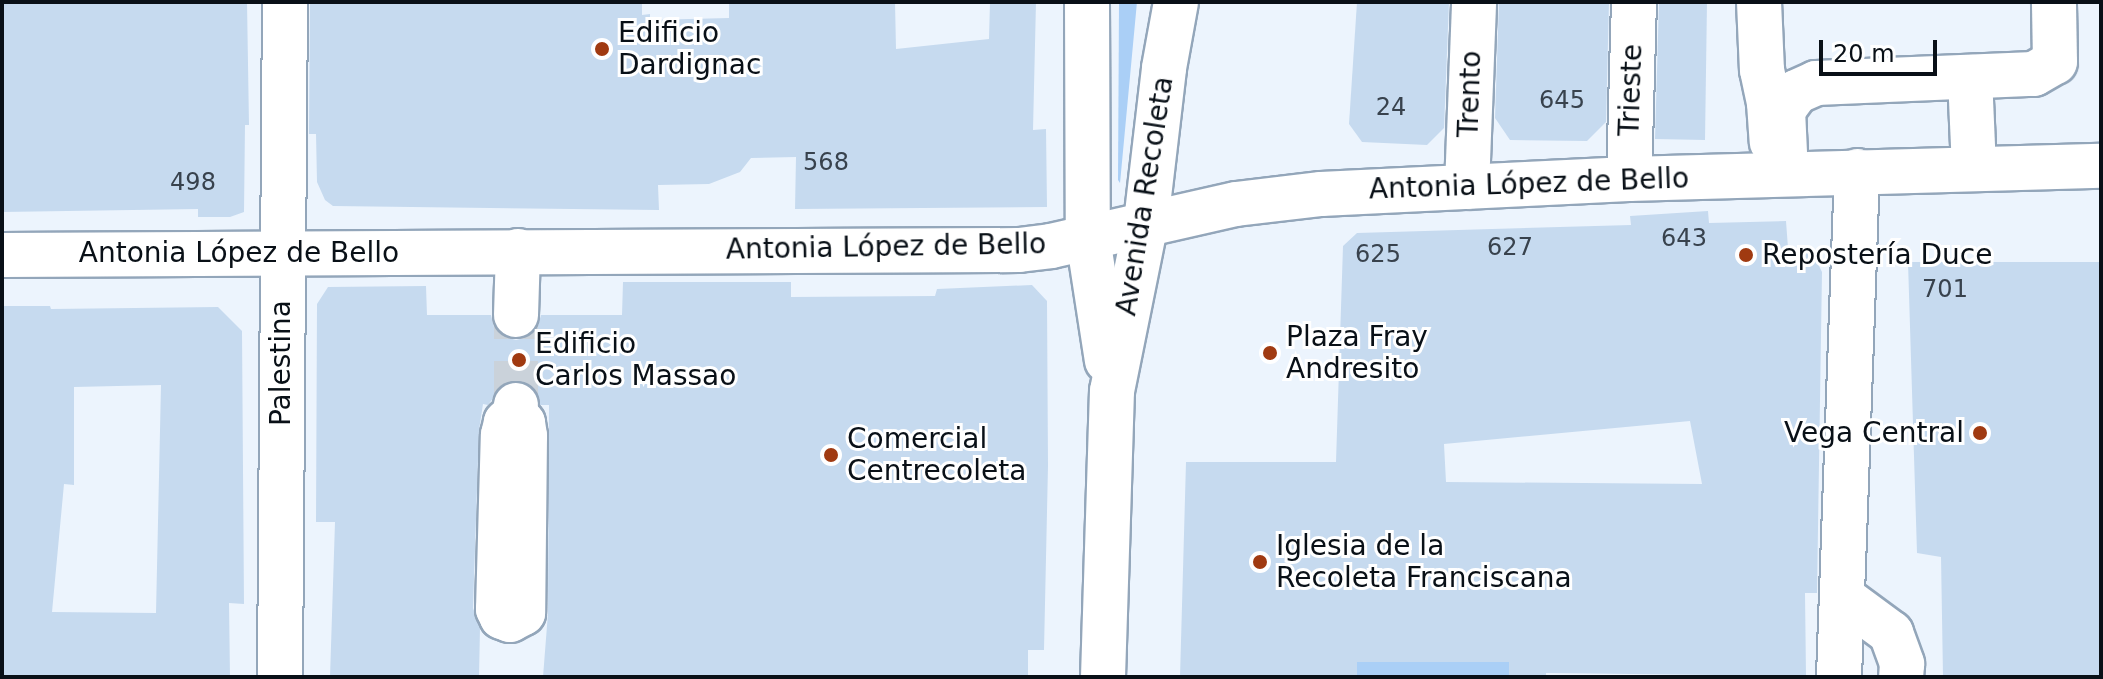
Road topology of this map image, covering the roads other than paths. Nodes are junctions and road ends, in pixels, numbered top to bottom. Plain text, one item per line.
1 (285, 2) edge
2 (1087, 2) edge
3 (1176, 2) edge
4 (1474, 2) edge
5 (1634, 2) edge
6 (1759, 2) edge
7 (2054, 2) edge
8 (1970, 77) junction
9 (1781, 91) junction
10 (2101, 166) edge
11 (1974, 168) junction
12 (1857, 171) junction
13 (1780, 174) junction
14 (1629, 179) junction
15 (1467, 187) junction
16 (1146, 222) junction
17 (1088, 238) junction
18 (281, 251) junction
19 (518, 251) junction
20 (2, 255) edge
21 (516, 315) tunnel mouth
22 (1112, 391) junction
23 (1842, 597) junction
24 (280, 677) edge
25 (1103, 677) edge
26 (1839, 677) edge
27 (1901, 677) edge

1 - 18 street, Palestina
2 - 17 street, Avenida Recoleta
3 - 16 street, Avenida Recoleta
4 - 15 street, Trento
5 - 14 street, Trieste
6 - 9 street
7 - 8 street
8 - 9 street
8 - 11 street
9 - 13 street
10 - 11 street, Antonia López de Bello
11 - 12 street, Antonia López de Bello
12 - 13 street, Antonia López de Bello
12 - 23 street
13 - 14 street, Antonia López de Bello
14 - 15 street, Antonia López de Bello
15 - 16 street, Antonia López de Bello
16 - 17 street, Antonia López de Bello
16 - 22 street, Avenida Recoleta
17 - 19 street, Antonia López de Bello
17 - 22 street, Avenida Recoleta
18 - 19 street, Antonia López de Bello
18 - 20 street, Antonia López de Bello
18 - 24 street, Palestina
19 - 21 street
22 - 25 street, Avenida Recoleta
23 - 26 street
23 - 27 street

